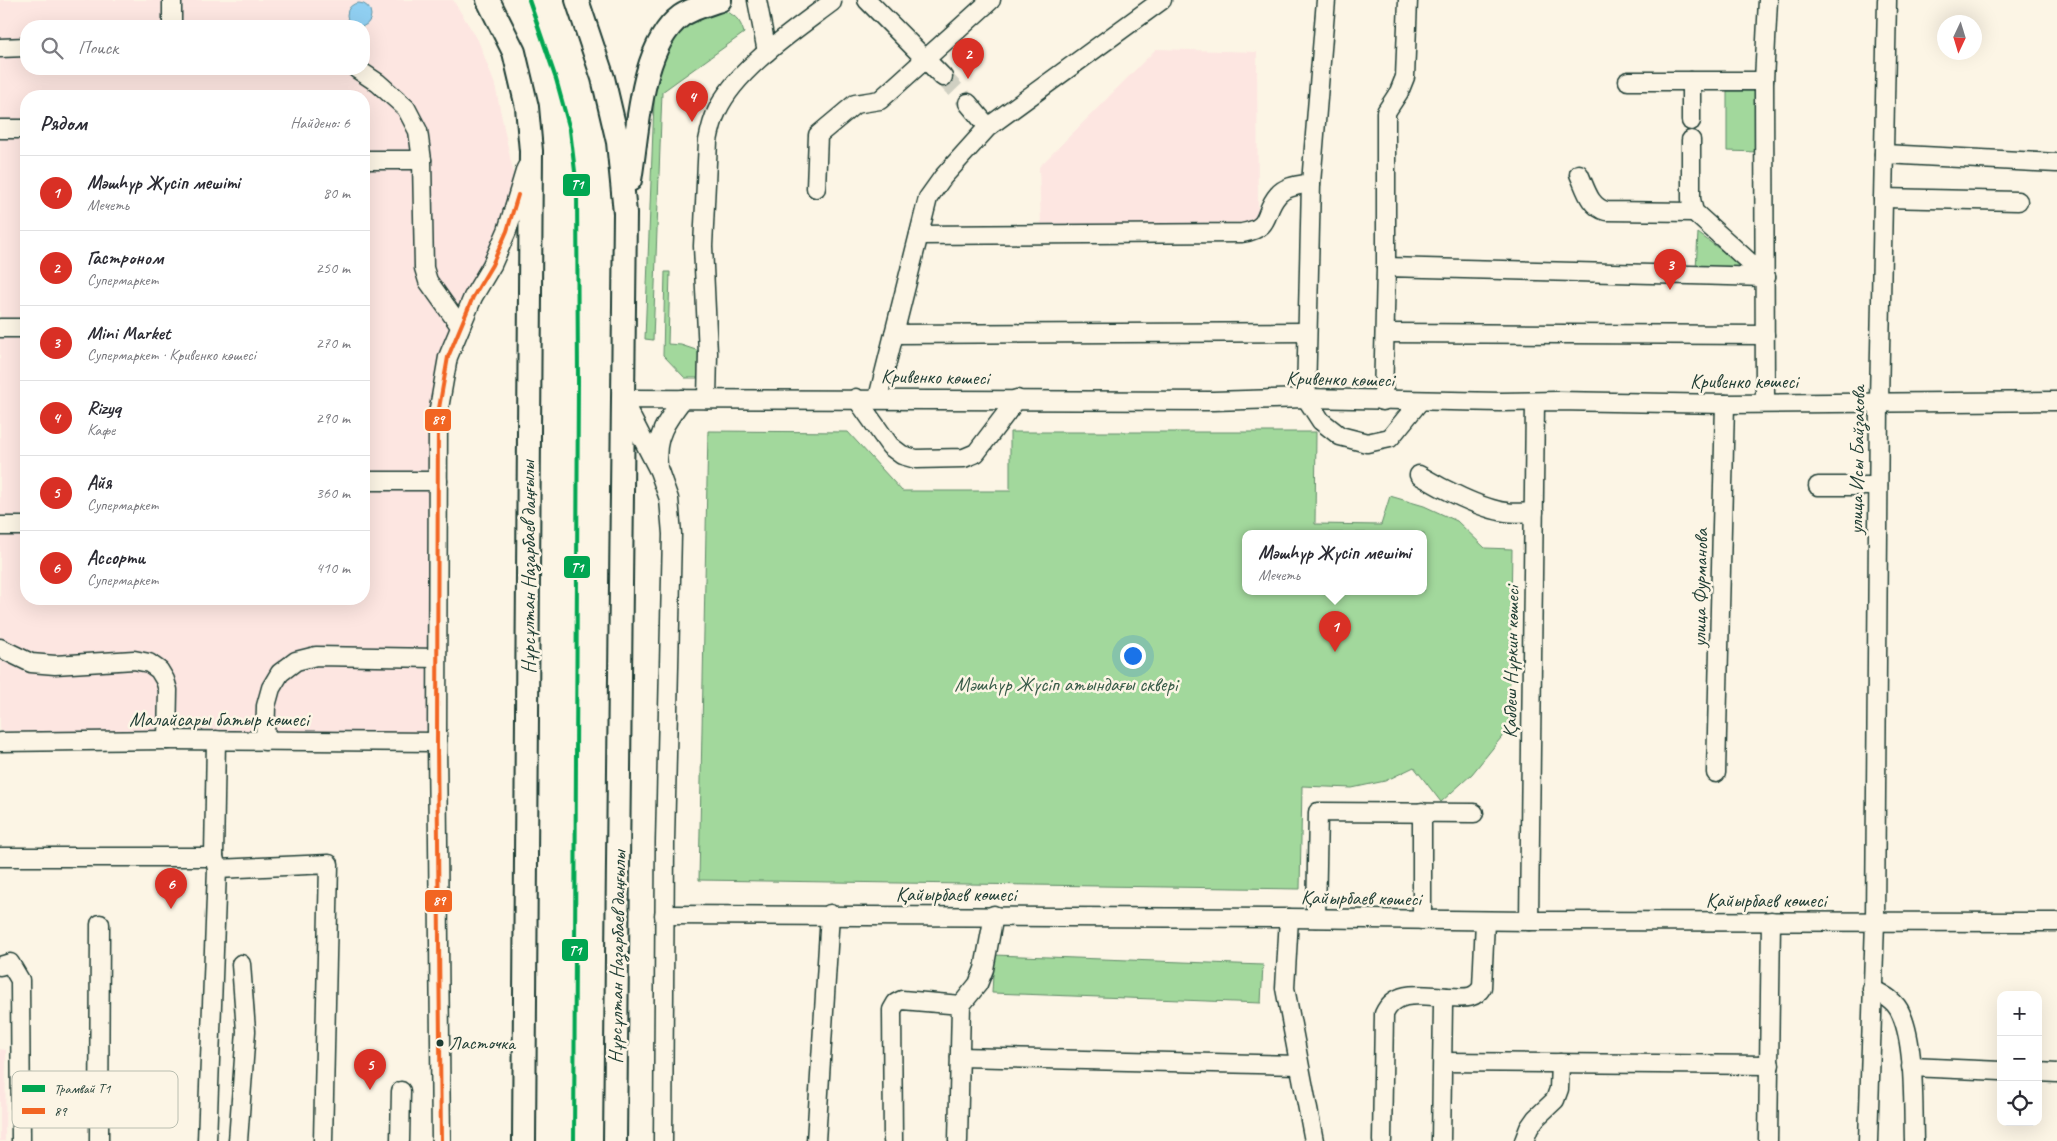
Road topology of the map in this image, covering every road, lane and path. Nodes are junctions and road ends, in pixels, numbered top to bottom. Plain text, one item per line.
1 (172, 0) edge
2 (488, 0) edge
3 (577, 0) edge
4 (720, 0) edge
5 (757, 0) edge
6 (866, 0) edge
7 (991, 0) edge
8 (1162, 0) edge
9 (1326, 0) edge
10 (1408, 0) edge
11 (1768, 0) edge
12 (1887, 0) edge
13 (832, 2) dead end
14 (172, 20) edge
15 (20, 47) edge
16 (0, 48) edge
17 (767, 52) junction
18 (925, 59) junction
19 (366, 75) edge
20 (943, 77) tunnel mouth
21 (1628, 81) dead end
22 (1690, 81) junction
23 (1764, 81) junction
24 (968, 103) tunnel mouth
25 (1691, 121) dead end
26 (988, 127) junction
27 (0, 129) edge
28 (20, 129) edge
29 (1691, 140) dead end
30 (531, 151) junction
31 (1884, 154) junction
32 (370, 160) edge
33 (422, 160) junction
34 (2057, 163) edge
35 (1580, 174) dead end
36 (1311, 183) junction
37 (816, 188) dead end
38 (1883, 198) junction
39 (2018, 201) dead end
40 (1694, 212) junction
41 (625, 213) junction
42 (919, 235) junction
43 (1386, 267) junction
44 (1766, 276) junction
45 (460, 326) junction
46 (0, 328) edge
47 (20, 328) edge
48 (1307, 332) junction
49 (1386, 333) junction
50 (894, 334) junction
51 (1765, 336) junction
52 (856, 398) junction
53 (878, 398) junction
54 (1306, 398) junction
55 (622, 399) junction
56 (683, 399) junction
57 (707, 399) junction
58 (1017, 400) junction
59 (1383, 401) junction
60 (1420, 401) junction
61 (1879, 401) junction
62 (2057, 401) edge
63 (1535, 402) junction
64 (1765, 403) junction
65 (1725, 404) junction
66 (659, 471) junction
67 (1419, 475) dead end
68 (370, 481) edge
69 (438, 481) junction
70 (1818, 486) dead end
71 (1878, 486) junction
72 (1534, 512) junction
73 (0, 526) edge
74 (20, 526) edge
75 (0, 648) edge
76 (438, 658) junction
77 (167, 740) junction
78 (216, 740) junction
79 (266, 741) junction
80 (0, 742) edge
81 (438, 742) junction
82 (1716, 773) dead end
83 (1422, 812) junction
84 (1474, 813) dead end
85 (0, 857) edge
86 (216, 863) junction
87 (664, 914) junction
88 (830, 914) junction
89 (994, 915) junction
90 (1289, 918) junction
91 (1316, 918) junction
92 (1422, 920) junction
93 (1485, 921) junction
94 (1771, 921) junction
95 (1875, 921) junction
96 (1529, 922) junction
97 (2057, 922) edge
98 (100, 924) dead end
99 (241, 964) dead end
100 (0, 966) edge
101 (1872, 989) junction
102 (1447, 998) junction
103 (962, 1005) junction
104 (960, 1057) junction
105 (1442, 1062) junction
106 (1560, 1063) junction
107 (1299, 1065) junction
108 (1770, 1065) junction
109 (1911, 1067) junction
110 (21, 1071) edge
111 (99, 1071) edge
112 (1997, 1071) edge
113 (2042, 1072) edge
114 (2057, 1073) edge
115 (401, 1091) dead end
116 (21, 1128) edge
117 (99, 1128) edge
118 (21, 1141) edge
119 (99, 1141) edge
120 (207, 1141) edge
121 (238, 1141) edge
122 (323, 1141) edge
123 (400, 1141) edge
124 (440, 1141) edge
125 (524, 1141) edge
126 (615, 1141) edge
127 (663, 1141) edge
128 (816, 1141) edge
129 (893, 1141) edge
130 (958, 1141) edge
131 (1314, 1141) edge
132 (1382, 1141) edge
133 (1441, 1141) edge
134 (1524, 1141) edge
135 (1768, 1141) edge
136 (1868, 1141) edge
137 (1914, 1141) edge

1 - 14 street
2 - 30 main road, Нұрсұлтан Назарбаев даңғылы
3 - 41 main road, Нұрсұлтан Назарбаев даңғылы
4 - 41 main road
5 - 17 street
6 - 18 street
7 - 18 street
8 - 26 street
9 - 36 street
10 - 43 street
11 - 23 street
12 - 31 street, улица Исы Байзакова
13 - 17 street
15 - 16 street
17 - 57 street
18 - 20 street
18 - 37 street
19 - 33 street
21 - 22 street
22 - 23 street
22 - 25 street
23 - 44 street
24 - 26 street
26 - 42 street
27 - 28 street
29 - 40 street
30 - 45 street
30 - 125 main road, Нұрсұлтан Назарбаев даңғылы
31 - 34 street
31 - 38 street, улица Исы Байзакова
32 - 33 street
33 - 45 street
35 - 40 street
36 - 42 street
36 - 48 street
38 - 39 street
38 - 61 street, улица Исы Байзакова
40 - 44 street
41 - 55 main road, Нұрсұлтан Назарбаев даңғылы
42 - 50 street
43 - 44 street
43 - 49 street
44 - 51 street
45 - 69 street
46 - 47 street
48 - 50 street
48 - 54 street
49 - 51 street
49 - 59 street
50 - 53 street
51 - 64 street
52 - 53 street, Кривенко көшесі
52 - 57 street, Кривенко көшесі
52 - 58 street
53 - 58 street, Кривенко көшесі
54 - 58 street, Кривенко көшесі
54 - 59 street, Кривенко көшесі
54 - 60 street
55 - 56 street, Кривенко көшесі
55 - 66 street
55 - 126 main road, Нұрсұлтан Назарбаев даңғылы
56 - 57 street, Кривенко көшесі
56 - 66 street
59 - 60 street, Кривенко көшесі
60 - 63 street, Кривенко көшесі
61 - 62 street, Кривенко көшесі
61 - 64 street, Кривенко көшесі
61 - 71 street, улица Исы Байзакова
63 - 65 street, Кривенко көшесі
63 - 72 street, Қабдеш Нұркин көшесі
64 - 65 street, Кривенко көшесі
65 - 82 street, улица Фурманова
66 - 87 street
67 - 72 street
68 - 69 street
69 - 76 street
70 - 71 street
71 - 95 street, улица Исы Байзакова
72 - 96 street, Қабдеш Нұркин көшесі
73 - 74 street
75 - 77 street
76 - 79 street
76 - 81 street
77 - 78 street, Малайсары батыр көшесі
77 - 80 street, Малайсары батыр көшесі
78 - 79 street, Малайсары батыр көшесі
78 - 86 street
79 - 81 street, Малайсары батыр көшесі
81 - 124 street
83 - 84 street
83 - 91 street
83 - 92 street
85 - 86 street
86 - 120 street
86 - 122 street
87 - 88 street, Қайырбаев көшесі
87 - 127 street
88 - 89 street, Қайырбаев көшесі
88 - 128 street
89 - 90 street, Қайырбаев көшесі
89 - 103 street
90 - 91 street, Қайырбаев көшесі
90 - 107 street
91 - 92 street, Қайырбаев көшесі
92 - 93 street, Қайырбаев көшесі
93 - 96 street, Қайырбаев көшесі
93 - 102 street
94 - 95 street, Қайырбаев көшесі
94 - 96 street, Қайырбаев көшесі
94 - 108 street
95 - 97 street, Қайырбаев көшесі
95 - 101 street, улица Исы Байзакова
98 - 111 street
99 - 121 street
100 - 110 street
101 - 109 street
101 - 136 street, улица Исы Байзакова
102 - 105 street
102 - 132 street
103 - 104 street
103 - 129 street
104 - 107 street
104 - 130 street
105 - 106 street
105 - 133 street
106 - 108 street
106 - 134 street
107 - 131 street
108 - 135 street
109 - 112 street
109 - 137 street
113 - 114 street
115 - 123 street
116 - 118 street
117 - 119 street

